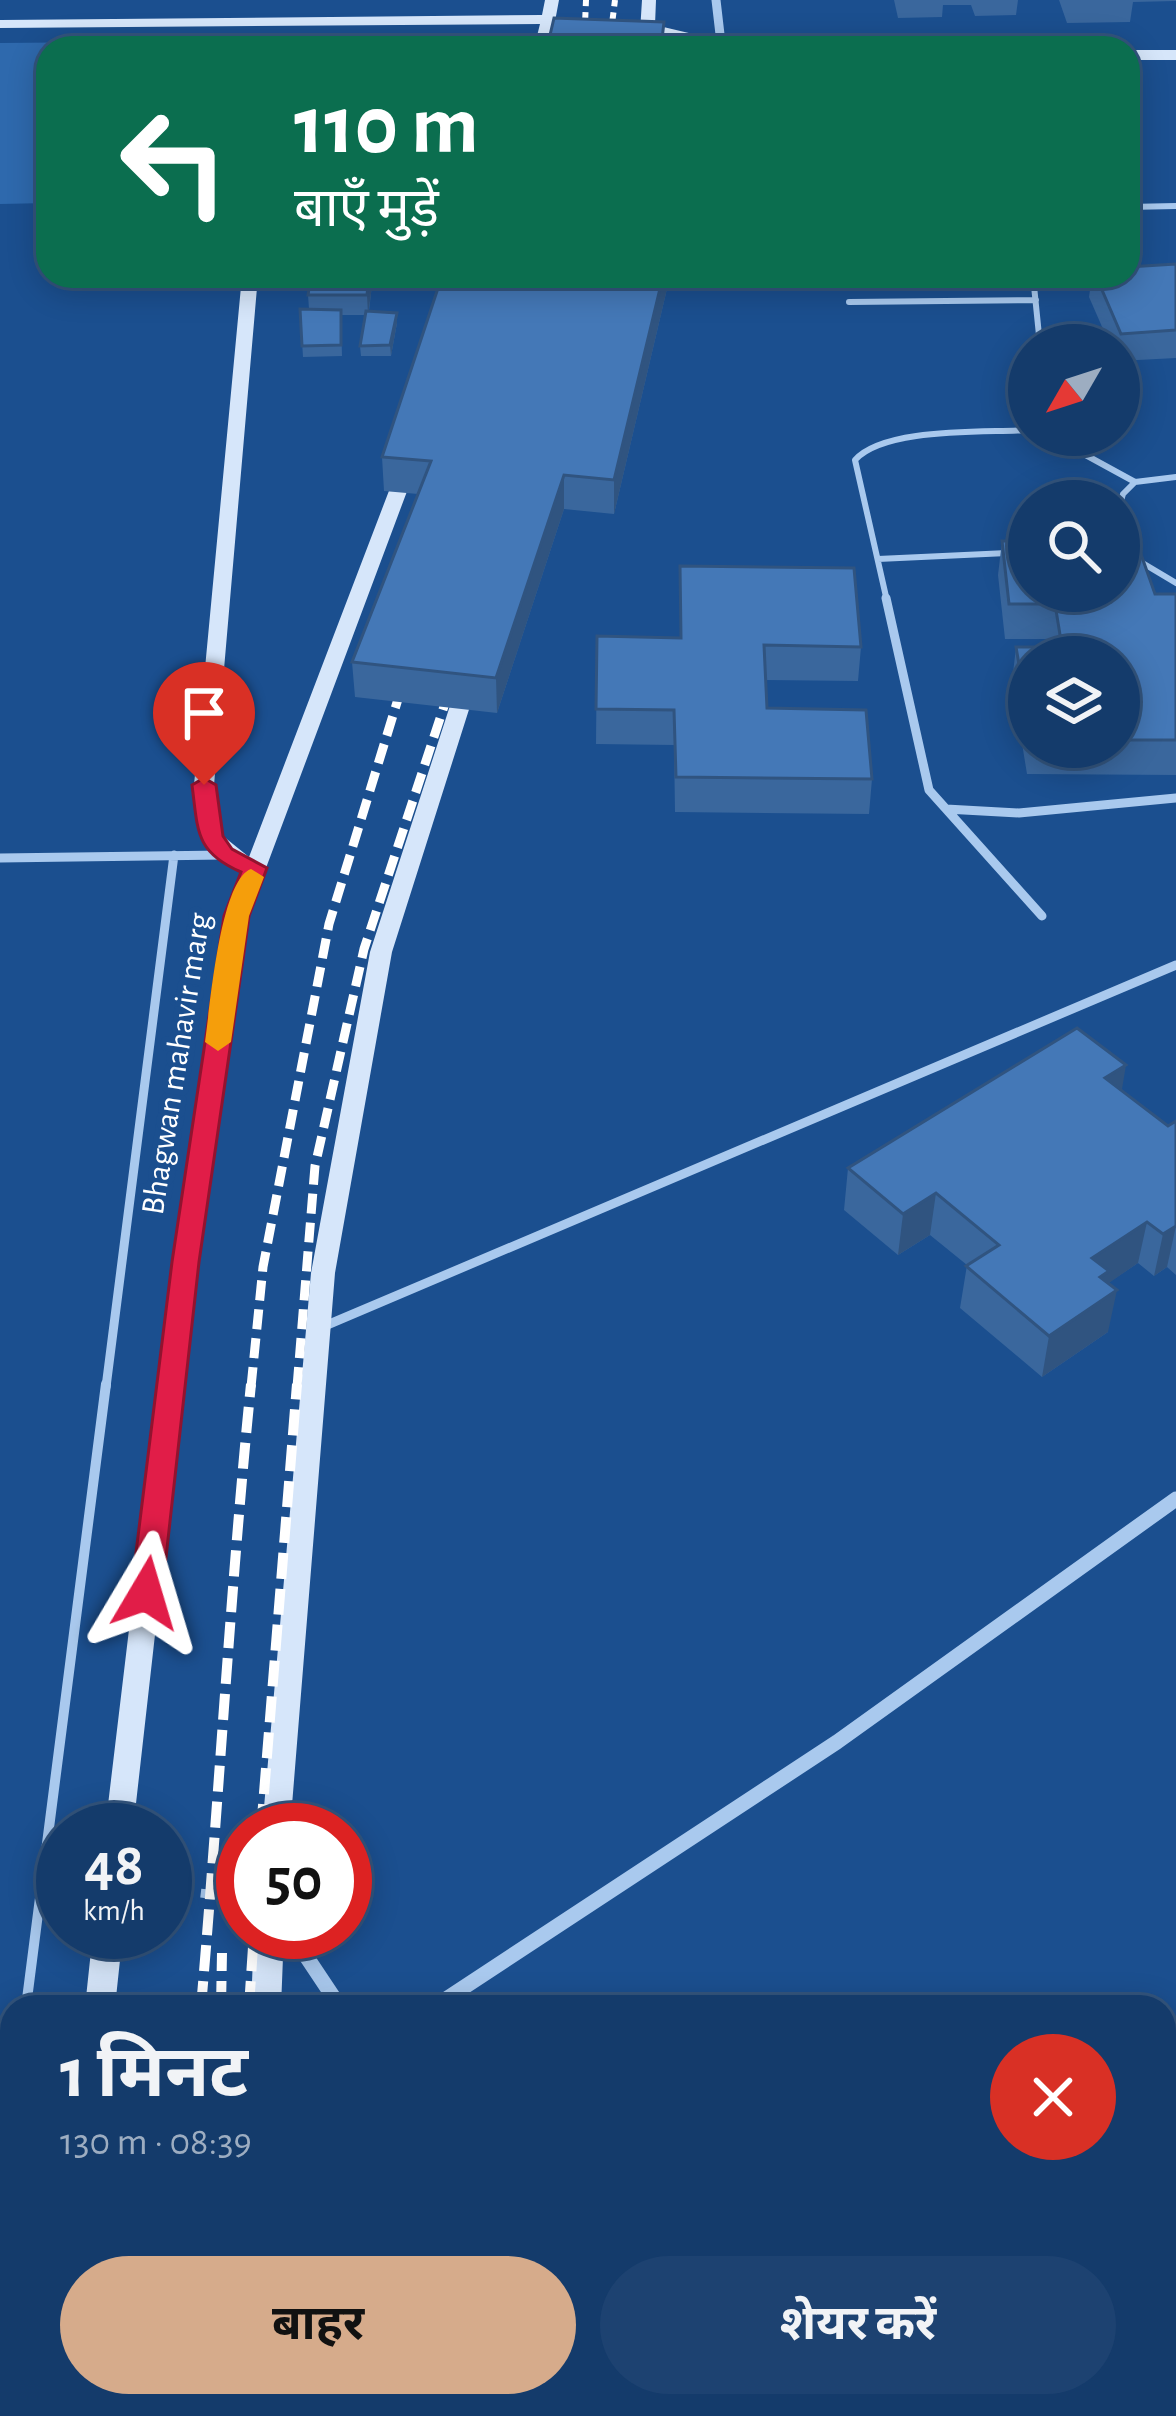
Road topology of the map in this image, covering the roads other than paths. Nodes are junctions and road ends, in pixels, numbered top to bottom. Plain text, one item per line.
1 (552, 0) edge
2 (649, 0) edge
3 (716, 0) edge
4 (548, 19) junction
5 (0, 24) edge
6 (648, 28) junction
7 (544, 36) edge
8 (648, 36) edge
9 (687, 36) edge
10 (720, 36) edge
11 (1140, 55) edge
12 (1176, 55) edge
13 (1176, 206) edge
14 (1140, 207) edge
15 (249, 288) edge
16 (1034, 288) edge
17 (1036, 300) junction
18 (849, 302) dead end
19 (1038, 324) edge
20 (420, 430) edge
21 (1008, 431) edge
22 (1087, 456) edge
23 (1176, 477) edge
24 (1131, 480) edge
25 (1140, 481) edge
26 (1008, 553) edge
27 (878, 559) junction
28 (1140, 562) edge
29 (1176, 583) edge
30 (478, 650) edge
31 (1176, 798) edge
32 (946, 809) junction
33 (174, 855) junction
34 (224, 855) junction
35 (0, 858) edge
36 (255, 868) junction
37 (1042, 916) dead end
38 (1176, 965) edge
39 (320, 1328) junction
40 (1176, 1499) edge
41 (122, 1803) edge
42 (278, 1803) edge
43 (105, 1959) edge
44 (267, 1959) edge
45 (308, 1959) edge
46 (28, 1995) edge
47 (101, 1995) edge
48 (266, 1995) edge
49 (332, 1995) edge
50 (452, 1995) edge

1 - 4 main road
2 - 6 main road
3 - 10 street
4 - 5 main road
4 - 7 main road
6 - 8 main road
6 - 9 main road
11 - 12 main road
13 - 14 lane
15 - 34 main road
16 - 17 lane
17 - 18 lane
17 - 19 lane
20 - 36 main road, Bhagwan mahavir marg
21 - 27 lane
22 - 24 lane
23 - 25 lane
26 - 27 lane
27 - 32 lane
28 - 29 lane
30 - 39 main road
31 - 32 lane
32 - 37 lane
33 - 34 lane
33 - 35 lane
33 - 46 lane
34 - 36 main road
36 - 41 main road, Bhagwan mahavir marg
38 - 39 lane
39 - 42 main road
40 - 50 street
43 - 47 main road
44 - 48 main road
45 - 49 street

